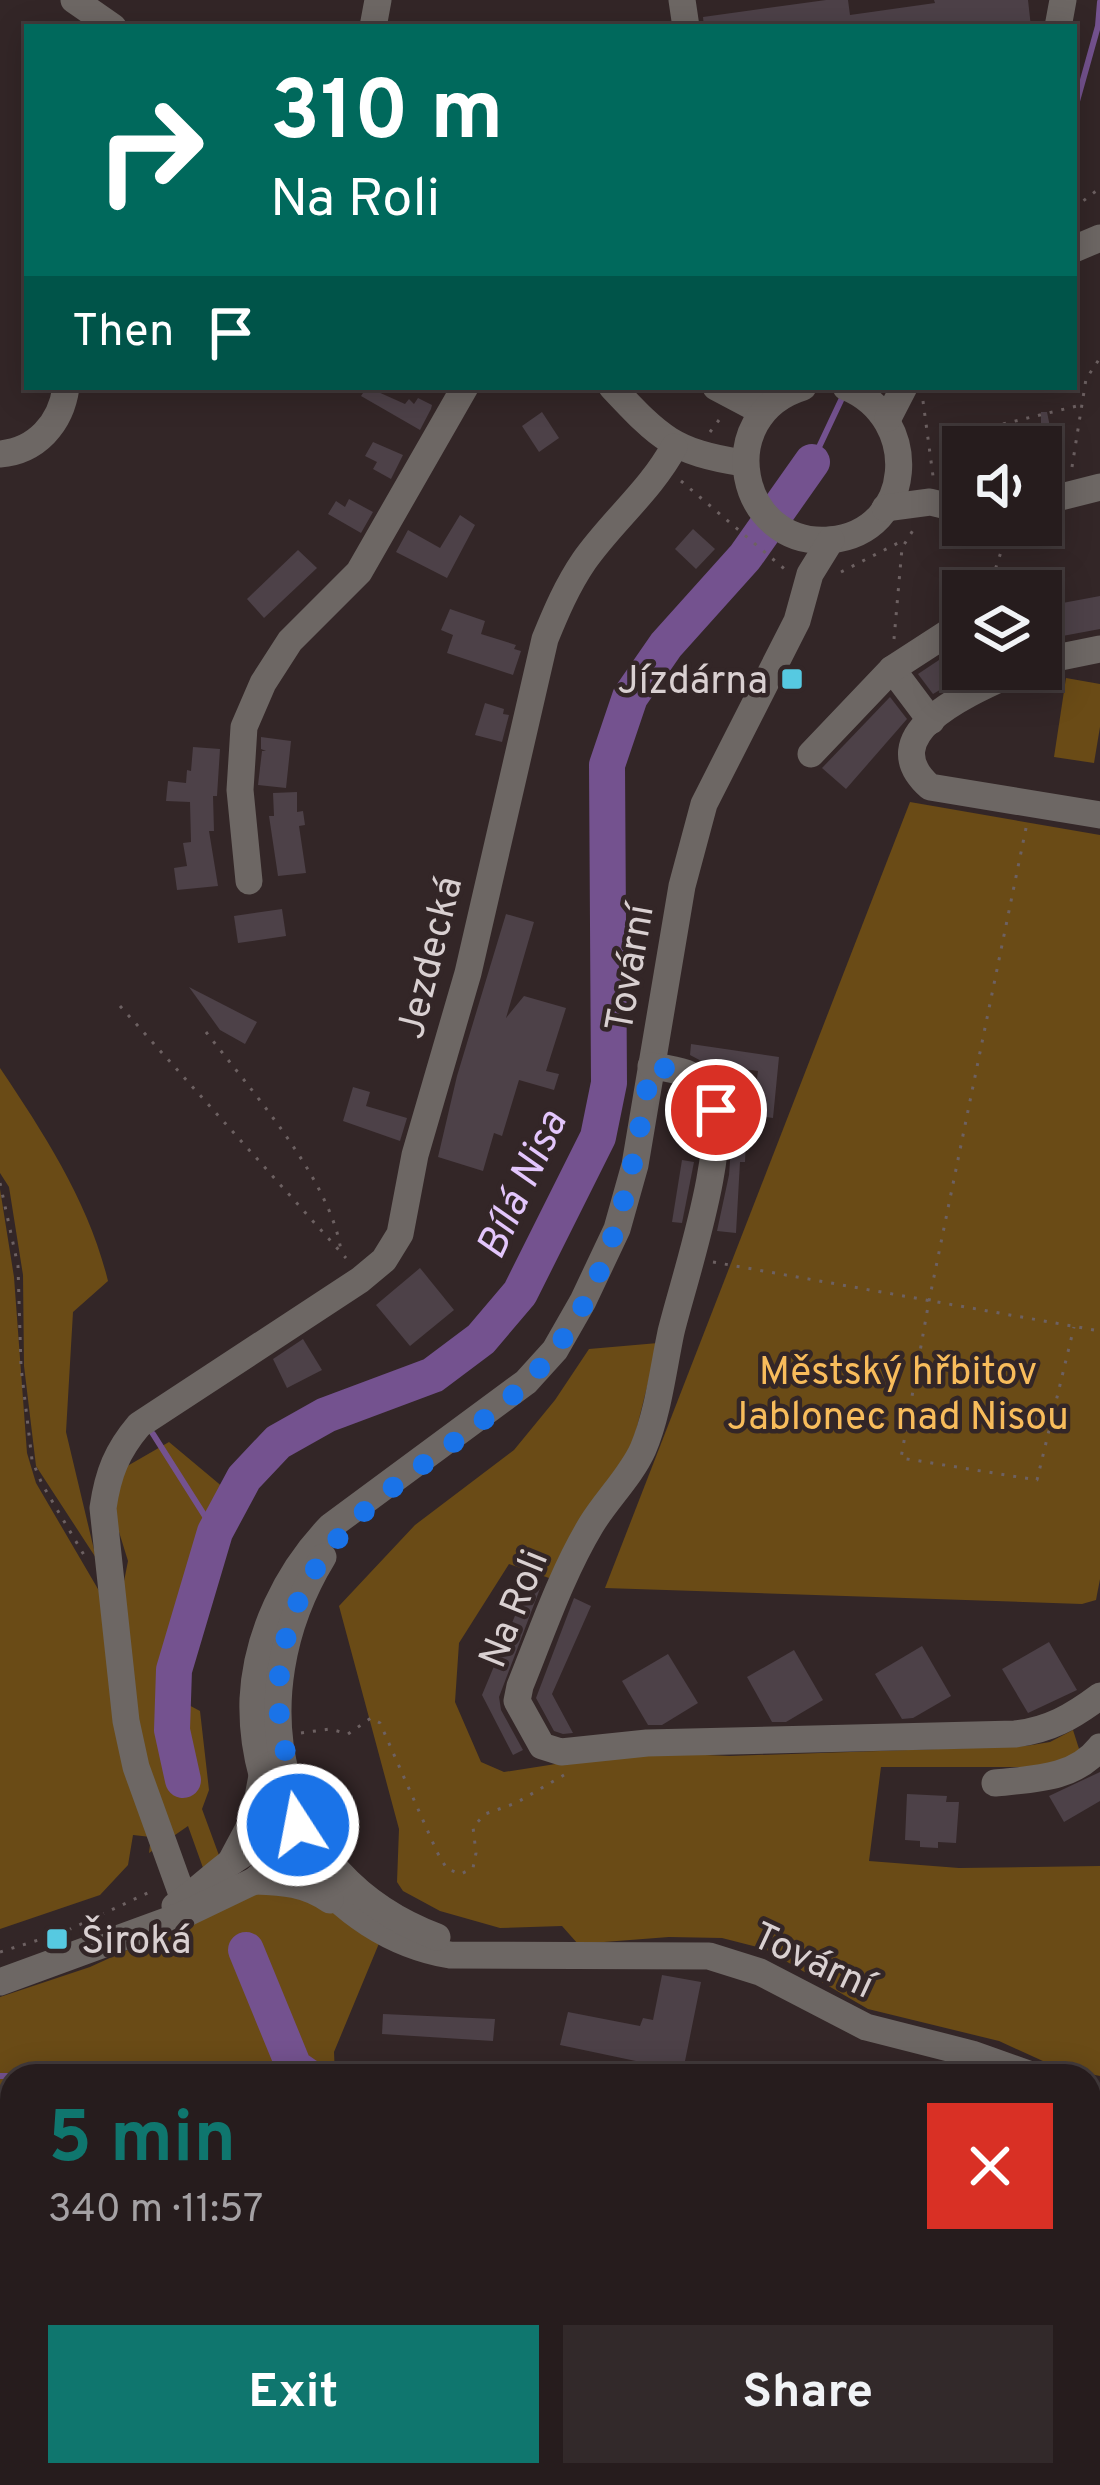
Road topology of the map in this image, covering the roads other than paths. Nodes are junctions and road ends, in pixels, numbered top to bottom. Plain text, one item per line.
1 (74, 0) edge
2 (109, 24) edge
3 (66, 390) edge
4 (463, 390) edge
5 (614, 390) edge
6 (722, 390) edge
7 (866, 390) edge
8 (902, 390) edge
9 (788, 392) edge
10 (888, 418) junction
11 (746, 450) junction
12 (0, 454) edge
13 (668, 456) junction
14 (901, 462) junction
15 (932, 489) junction
16 (942, 496) edge
17 (885, 508) junction
18 (807, 535) junction
19 (942, 637) edge
20 (1100, 649) edge
21 (1062, 657) edge
22 (892, 669) junction
23 (976, 690) edge
24 (931, 721) junction
25 (812, 754) dead end
26 (1100, 815) edge
27 (249, 881) dead end
28 (651, 1066) junction
29 (388, 1488) junction
30 (1100, 1696) edge
31 (1100, 1747) edge
32 (262, 1772) junction
33 (995, 1783) dead end
34 (304, 1846) junction
35 (231, 1861) junction
36 (254, 1881) junction
37 (184, 1900) junction
38 (356, 1916) junction
39 (128, 1935) junction
40 (483, 1954) junction
41 (0, 1982) edge
42 (1000, 2064) edge

1 - 2 street
3 - 12 street
4 - 27 street
5 - 13 street
6 - 9 street
7 - 10 street
8 - 10 street
9 - 11 street
10 - 14 street
11 - 13 street
11 - 18 street
13 - 37 street, Jezdecká
14 - 15 street
14 - 17 street
15 - 16 street
15 - 17 street
17 - 18 street
18 - 28 street, Tovární
19 - 22 street
20 - 21 street
22 - 24 street
22 - 25 street
23 - 24 street
24 - 26 street
28 - 29 street, Tovární
28 - 30 street, Na Roli
29 - 32 street, Tovární
29 - 34 street, Tovární
31 - 33 street
32 - 34 street, Tovární
32 - 35 street
34 - 35 street
34 - 36 street
34 - 38 street, Tovární
34 - 40 street, Tovární
35 - 37 street
36 - 38 street
36 - 39 street
37 - 39 street
38 - 40 street, Tovární
39 - 41 street
40 - 42 street, Tovární

